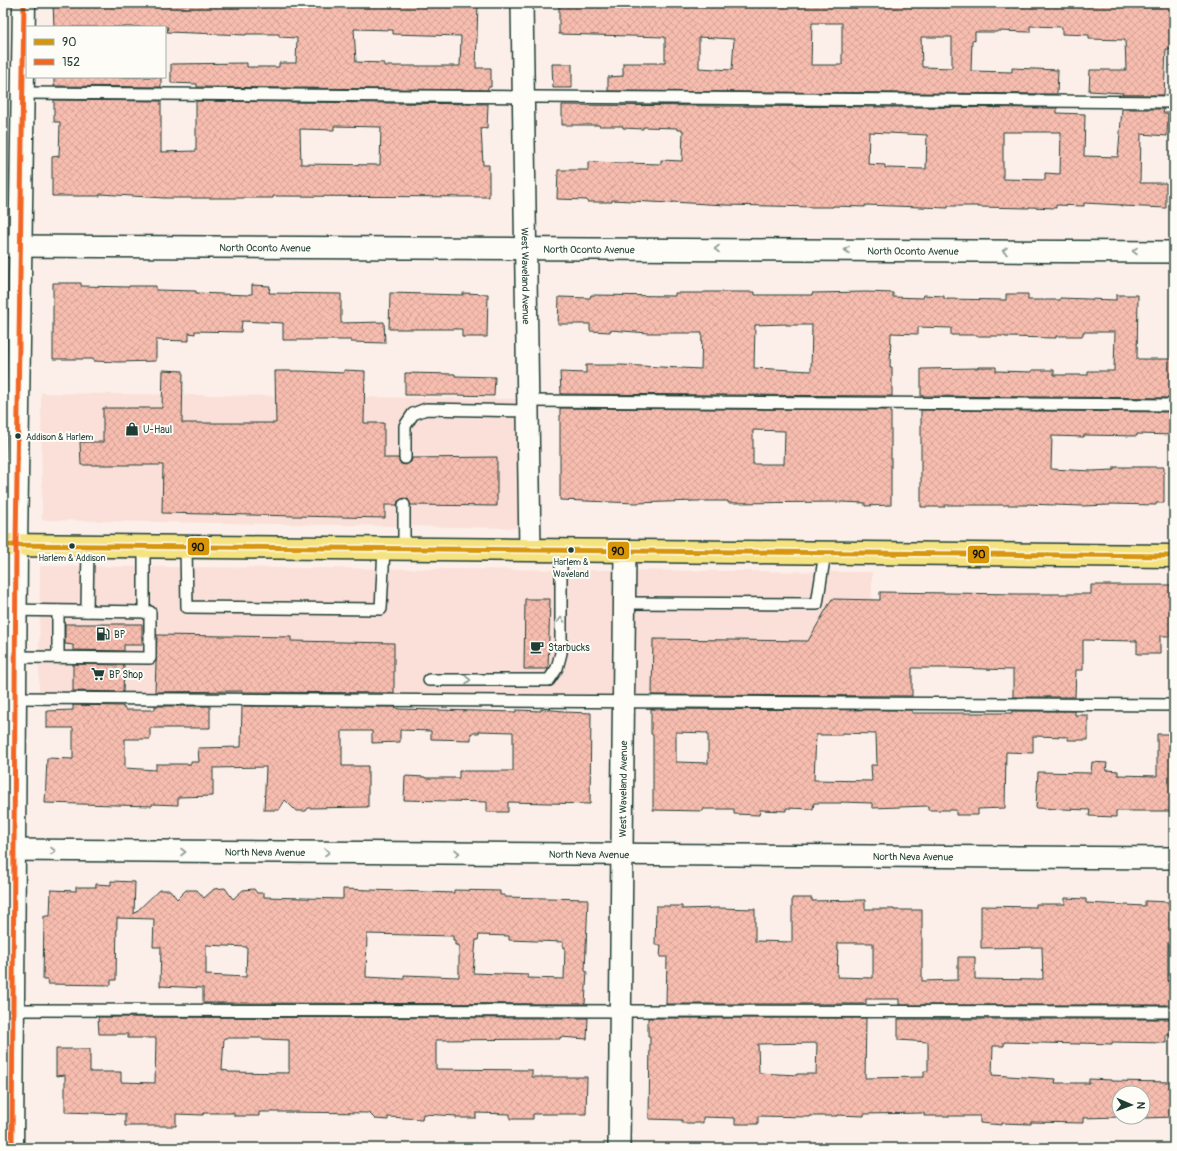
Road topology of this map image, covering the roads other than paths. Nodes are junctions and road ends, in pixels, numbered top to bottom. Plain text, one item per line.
1 (24, 3) edge
2 (522, 3) edge
3 (23, 93) junction
4 (523, 97) junction
5 (1174, 102) edge
6 (11, 246) edge
7 (525, 248) junction
8 (1174, 252) edge
9 (1174, 405) edge
10 (527, 406) junction
11 (10, 413) edge
12 (405, 458) dead end
13 (404, 505) dead end
14 (10, 545) edge
15 (88, 546) junction
16 (144, 546) junction
17 (186, 546) junction
18 (394, 548) junction
19 (530, 550) junction
20 (561, 550) junction
21 (625, 551) junction
22 (825, 553) junction
23 (1174, 556) edge
24 (624, 603) junction
25 (9, 610) edge
26 (58, 611) junction
27 (87, 611) junction
28 (144, 612) junction
29 (15, 657) junction
30 (58, 657) junction
31 (429, 680) dead end
32 (15, 698) junction
33 (624, 702) junction
34 (1174, 705) edge
35 (8, 850) edge
36 (622, 854) junction
37 (1174, 858) edge
38 (10, 1001) edge
39 (621, 1011) junction
40 (1174, 1012) edge
41 (12, 1148) edge
42 (620, 1148) edge

1 - 3 street
2 - 4 street, West Waveland Avenue
3 - 4 lane
3 - 6 street
4 - 5 lane
4 - 7 street, West Waveland Avenue
6 - 7 street, North Oconto Avenue
6 - 11 street
8 -> 7 street, North Oconto Avenue
7 - 10 street, West Waveland Avenue
9 - 10 lane
10 - 12 lane
10 - 19 street, West Waveland Avenue
11 - 14 street
13 - 18 lane
14 - 15 main road
14 - 25 street
15 - 16 main road
15 - 27 lane
16 - 17 main road
16 - 28 lane
17 - 18 main road
17 - 18 lane
18 - 19 main road
19 - 20 main road
20 - 21 main road
31 -> 20 lane
21 - 22 main road
21 - 24 street, West Waveland Avenue
22 - 23 main road
22 - 24 lane
24 - 33 street, West Waveland Avenue
25 - 26 lane
25 - 29 street
26 - 27 lane
26 - 30 lane
27 - 28 lane
28 - 30 lane
29 - 30 lane
29 - 32 street
32 - 33 lane
32 - 35 street
33 - 34 lane
33 - 36 street, West Waveland Avenue
35 -> 36 street, North Neva Avenue
35 - 38 street
36 - 37 street, North Neva Avenue
36 - 39 street, West Waveland Avenue
38 - 39 lane
38 - 41 street
39 - 40 lane
39 - 42 street, West Waveland Avenue

